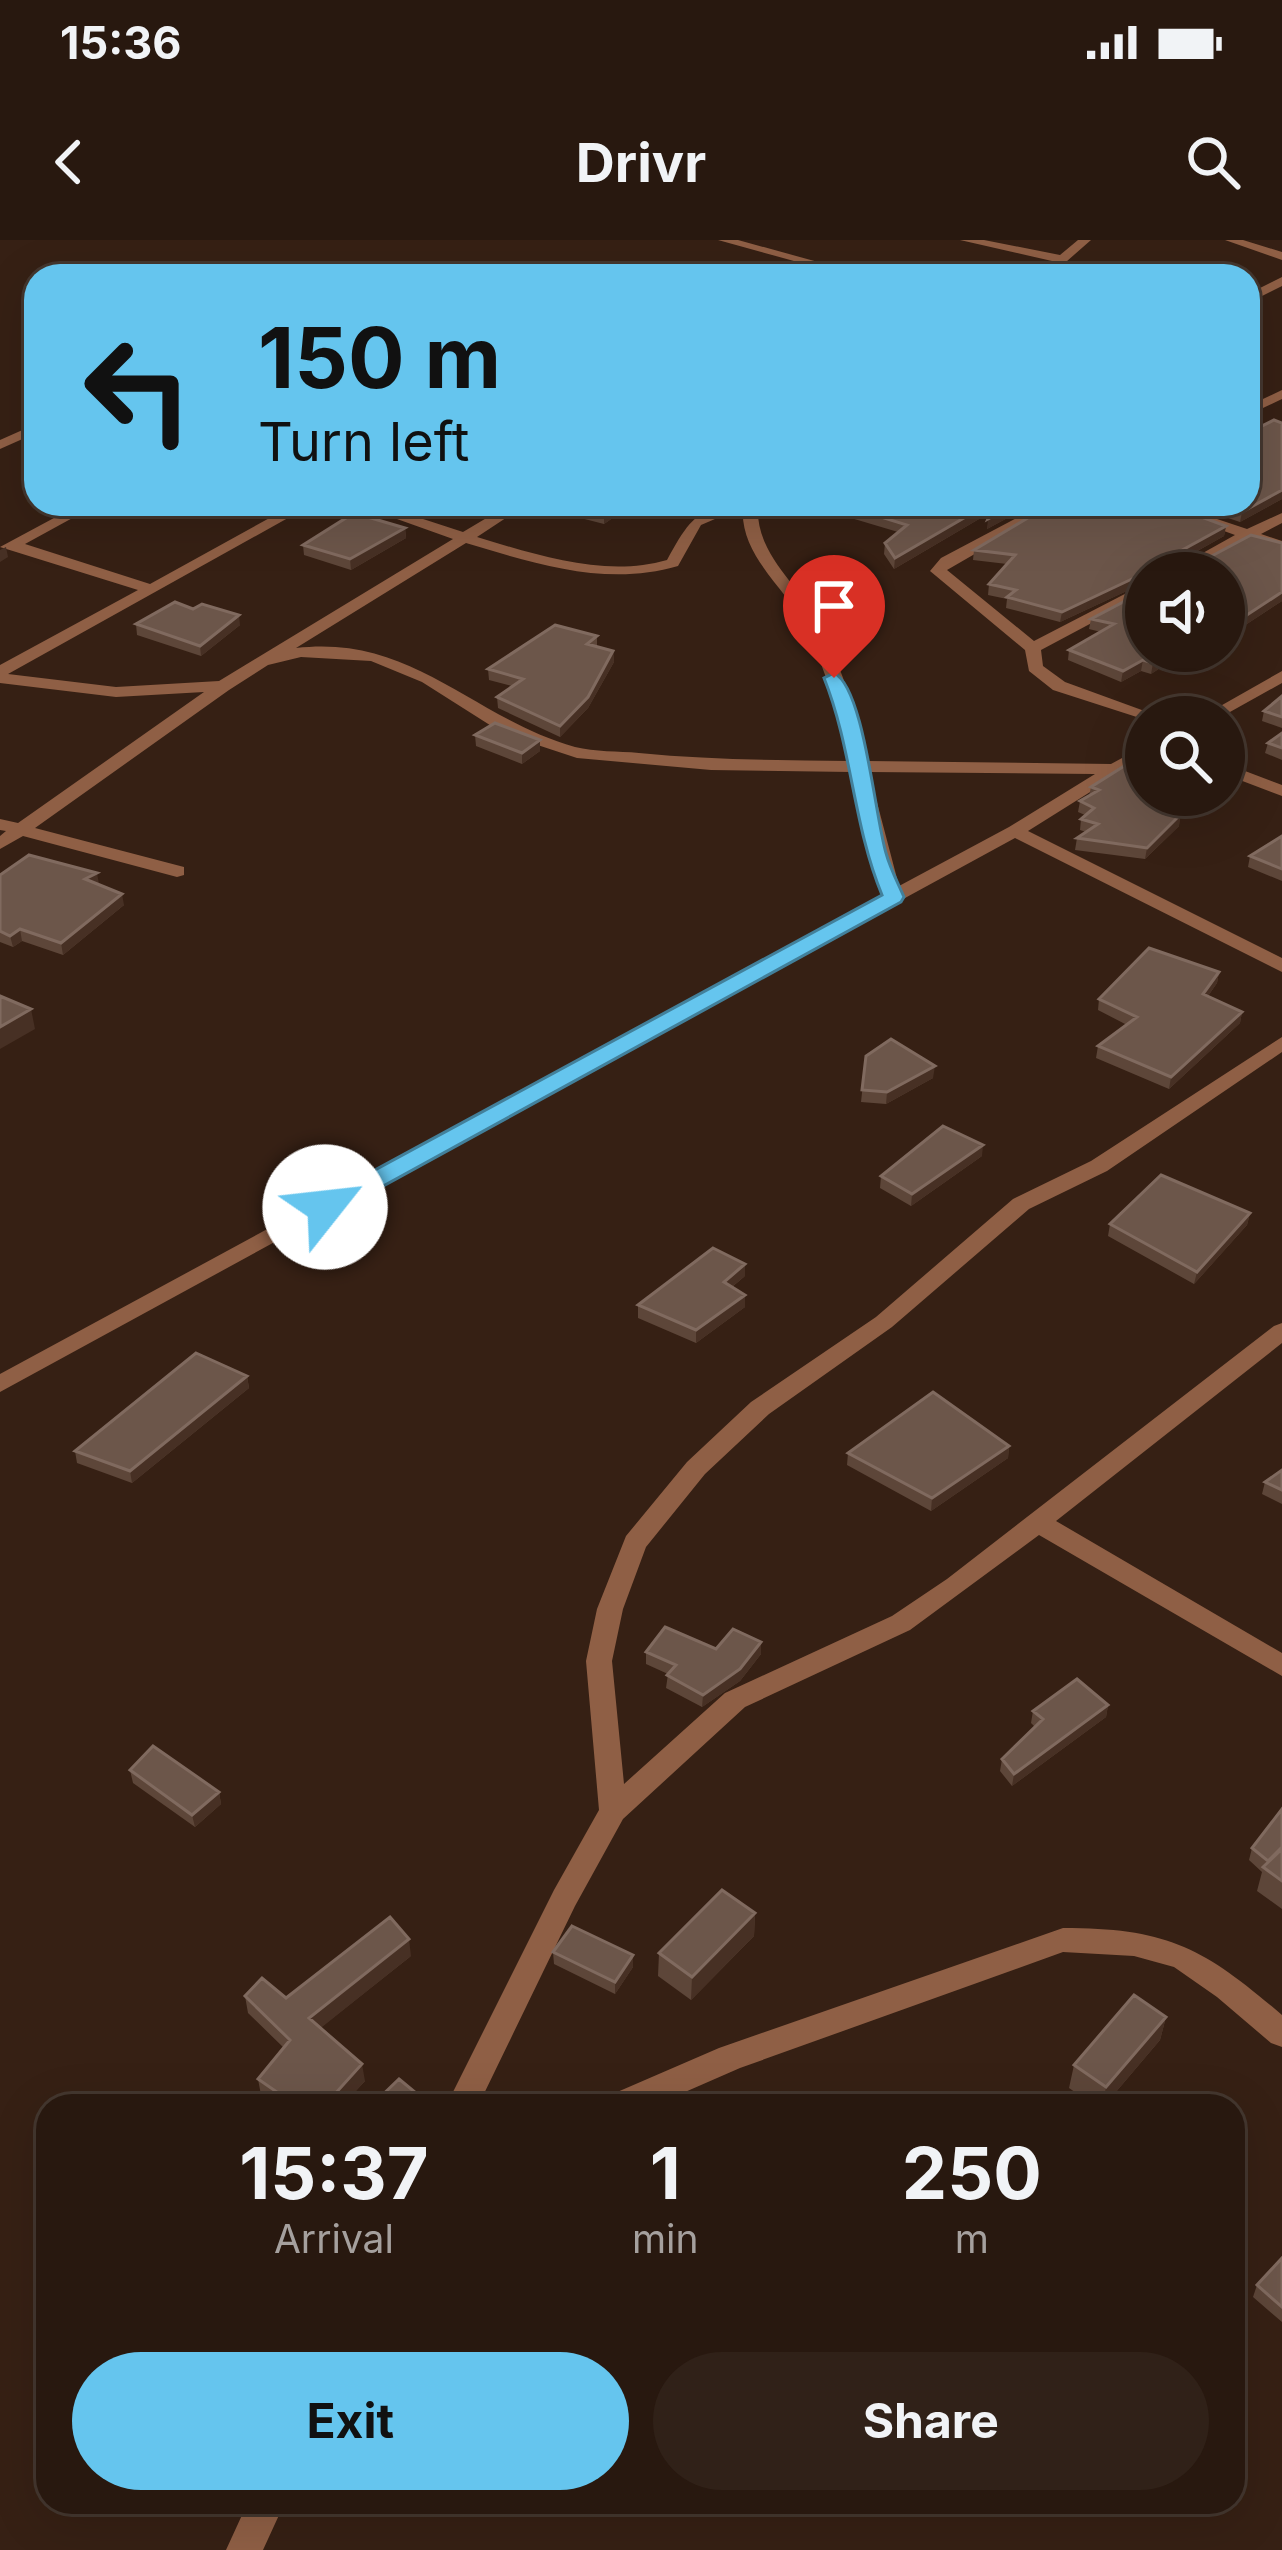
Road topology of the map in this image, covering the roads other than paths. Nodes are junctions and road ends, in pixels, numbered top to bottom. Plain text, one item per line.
1 (724, 240) edge
2 (965, 240) edge
3 (1085, 240) edge
4 (1231, 240) edge
5 (1282, 256) edge
6 (1061, 259) junction
7 (817, 264) edge
8 (1055, 264) edge
9 (68, 516) edge
10 (284, 516) edge
11 (400, 516) edge
12 (500, 516) edge
13 (709, 516) edge
14 (749, 516) edge
15 (1032, 516) edge
16 (1193, 516) edge
17 (1282, 517) edge
18 (1249, 534) junction
19 (466, 537) junction
20 (1282, 546) edge
21 (6, 548) edge
22 (1214, 552) edge
23 (151, 590) junction
24 (1125, 599) edge
25 (1033, 648) junction
26 (262, 662) junction
27 (0, 675) edge
28 (1282, 676) edge
29 (223, 686) junction
30 (1245, 697) edge
31 (1125, 708) edge
32 (1125, 762) edge
33 (856, 767) junction
34 (1113, 769) junction
35 (1245, 776) edge
36 (1282, 790) edge
37 (0, 824) edge
38 (1015, 831) junction
39 (20, 832) junction
40 (0, 844) edge
41 (177, 871) dead end
42 (894, 897) junction
43 (1282, 966) edge
44 (1282, 1043) edge
45 (1282, 1331) edge
46 (0, 1384) edge
47 (1039, 1523) junction
48 (1282, 1666) edge
49 (614, 1811) junction
50 (1282, 2034) edge
51 (468, 2094) edge
52 (648, 2094) edge
53 (261, 2514) edge
54 (244, 2550) edge

1 - 7 street
2 - 6 street
3 - 6 street
4 - 5 street
6 - 8 street
9 - 21 street
10 - 23 street
11 - 19 street
12 - 19 street
13 - 19 street
14 - 33 street
15 - 25 street
16 - 18 street
17 - 18 street
18 - 20 street
18 - 22 street
19 - 26 street
21 - 23 street
23 - 27 street
24 - 25 street
25 - 31 street
26 - 29 street
26 - 33 street
27 - 29 street
28 - 30 street
29 - 39 street
32 - 34 street
33 - 34 street
33 - 42 street
34 - 38 street
35 - 36 street
37 - 39 street
38 - 42 street
38 - 43 street
39 - 40 street
39 - 41 street
42 - 46 street
44 - 49 street
45 - 47 street
47 - 48 street
47 - 49 street
49 - 51 street
50 - 52 street
53 - 54 street

